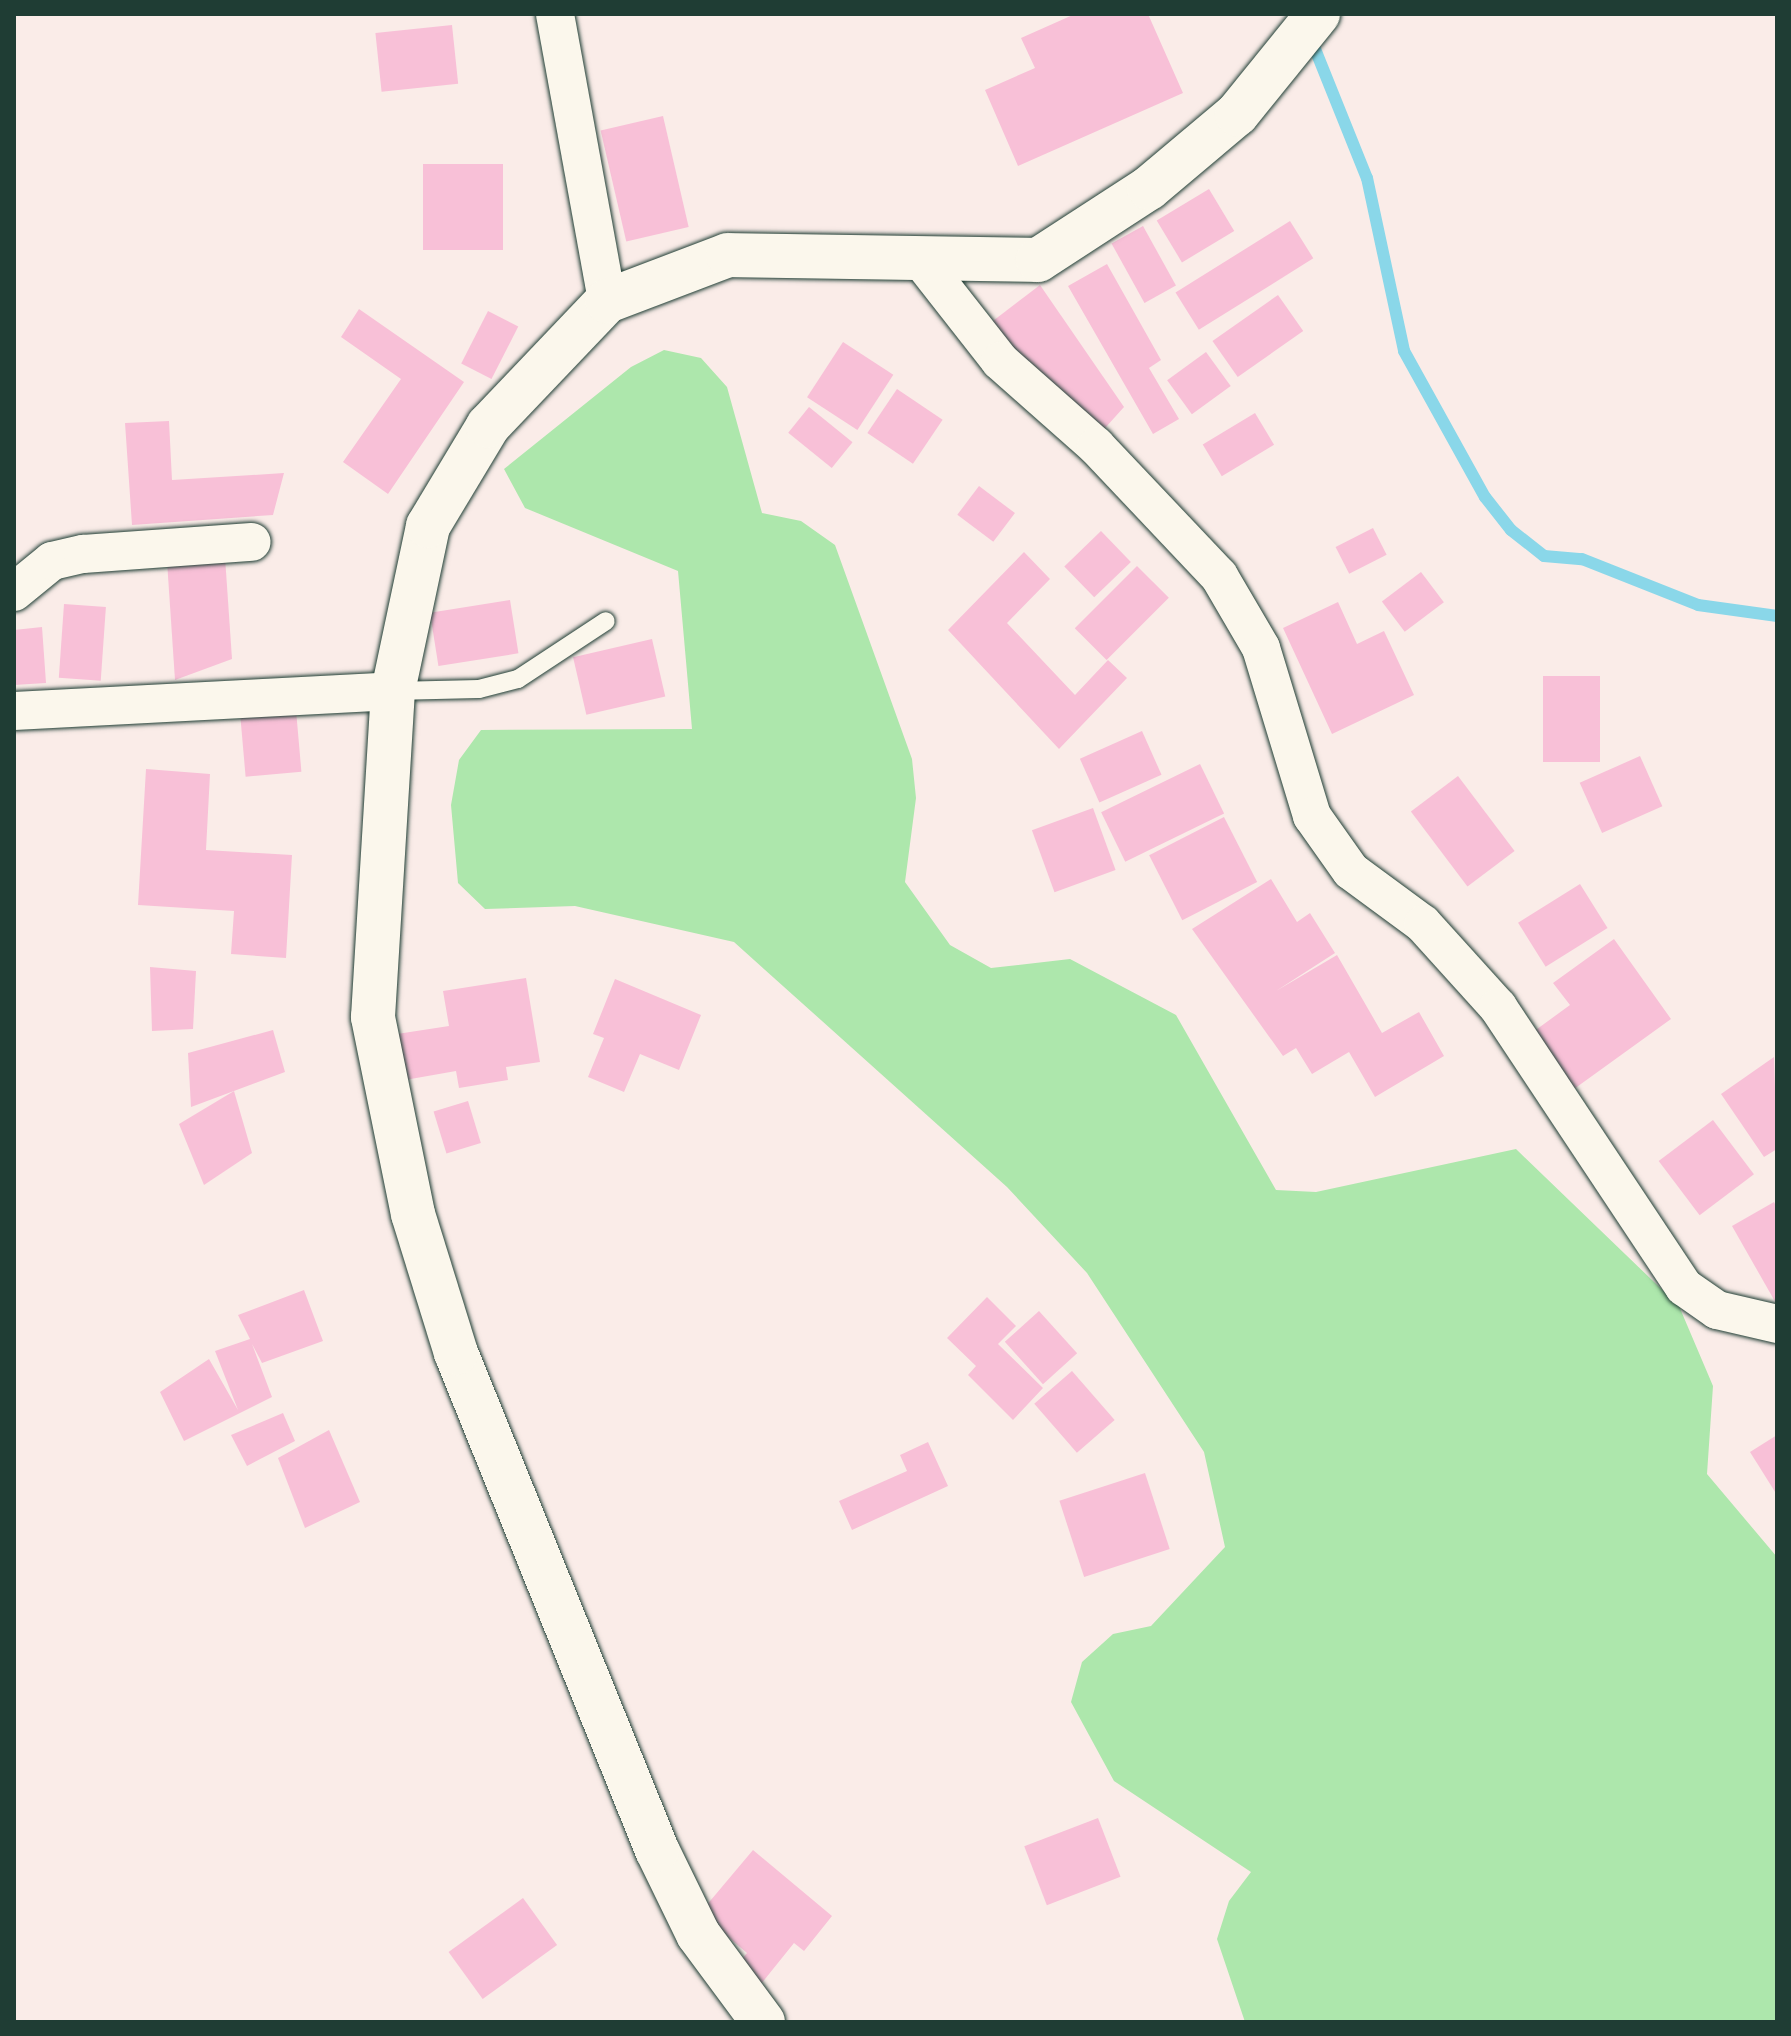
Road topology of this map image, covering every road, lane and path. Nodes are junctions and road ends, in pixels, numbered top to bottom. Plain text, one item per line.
1 (555, 14) edge
2 (1318, 14) edge
3 (924, 264) junction
4 (607, 301) junction
5 (252, 542) dead end
6 (14, 592) edge
7 (606, 621) dead end
8 (393, 691) junction
9 (14, 711) edge
10 (1777, 1324) edge
11 (763, 2022) edge

1 - 4 street
2 - 3 main road
3 - 4 main road
3 - 10 street
4 - 8 main road
5 - 6 street
7 - 8 lane
8 - 9 street
8 - 11 main road

